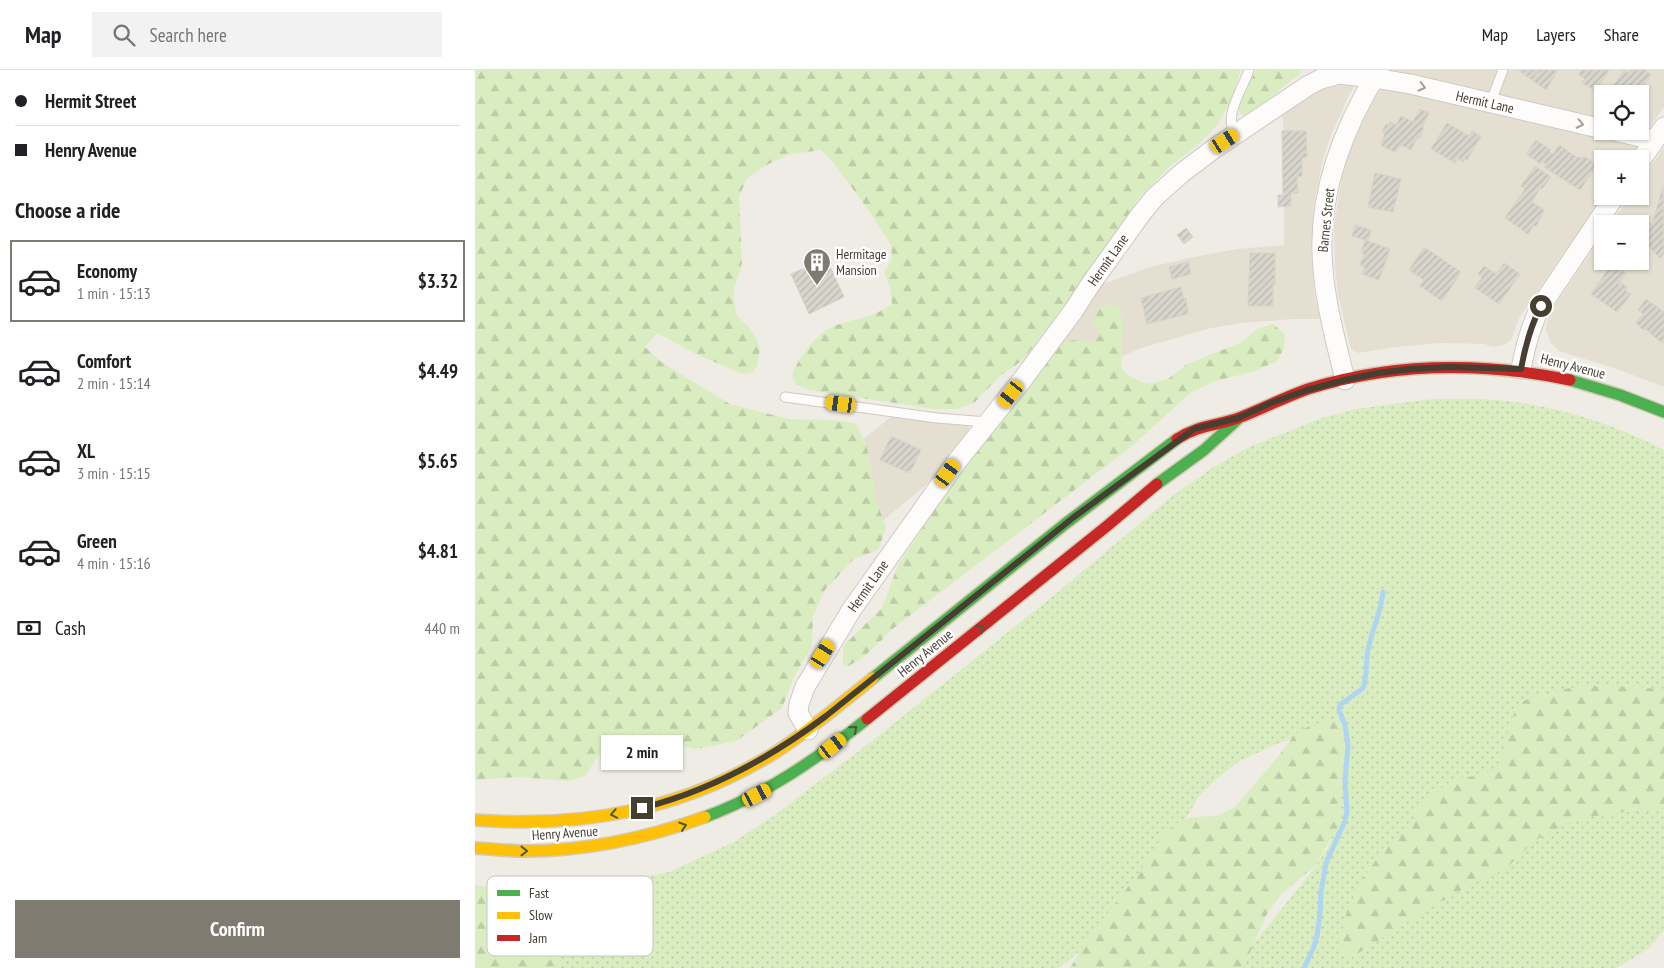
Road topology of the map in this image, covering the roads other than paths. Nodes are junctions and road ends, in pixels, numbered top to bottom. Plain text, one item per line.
1 (1249, 70) edge
2 (1503, 70) edge
3 (1377, 74) edge
4 (1490, 104) junction
5 (1594, 127) edge
6 (1236, 134) junction
7 (1659, 134) edge
8 (1648, 150) edge
9 (1609, 205) edge
10 (1521, 369) junction
11 (1345, 380) junction
12 (785, 397) dead end
13 (1664, 412) edge
14 (1238, 418) junction
15 (987, 422) junction
16 (808, 730) junction
17 (475, 820) edge
18 (475, 848) edge

1 - 6 lane
2 - 4 lane
3 -> 4 street, Hermit Lane
3 - 6 street, Hermit Lane
3 - 11 street, Barnes Street
4 -> 5 street, Hermit Lane
6 - 15 street, Hermit Lane
7 - 8 street
9 - 10 street
10 - 11 main road, Henry Avenue
10 - 13 main road, Henry Avenue
11 - 14 main road, Henry Avenue
12 - 15 lane
14 - 16 main road, Henry Avenue
18 -> 14 main road, Henry Avenue
15 - 16 street, Hermit Lane
16 -> 17 main road, Henry Avenue

